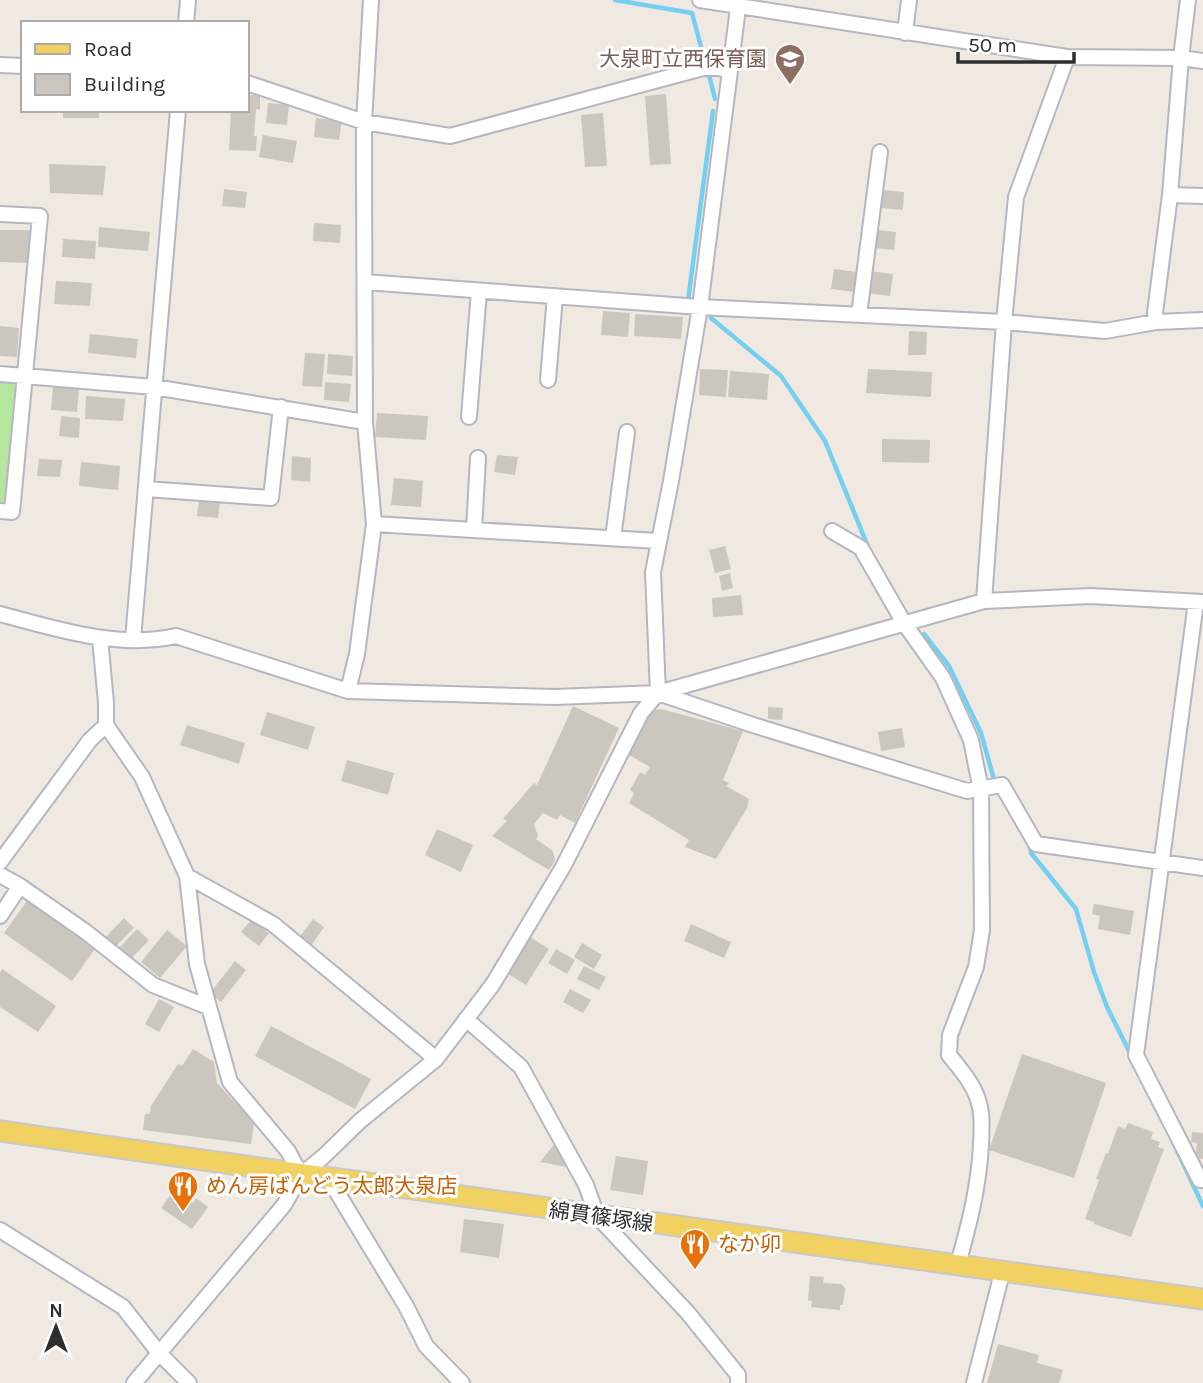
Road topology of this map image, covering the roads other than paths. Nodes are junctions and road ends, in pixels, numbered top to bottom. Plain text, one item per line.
1 (188, 0) edge
2 (371, 0) edge
3 (700, 0) edge
4 (909, 0) edge
5 (1188, 0) edge
6 (738, 3) edge
7 (186, 21) edge
8 (905, 33) junction
9 (1066, 57) junction
10 (1181, 58) junction
11 (1203, 61) edge
12 (0, 65) edge
13 (21, 65) edge
14 (730, 70) junction
15 (248, 83) edge
16 (178, 112) edge
17 (364, 122) junction
18 (880, 152) dead end
19 (1170, 195) junction
20 (1203, 196) edge
21 (0, 214) edge
22 (365, 282) junction
23 (479, 291) junction
24 (555, 296) junction
25 (700, 307) junction
26 (859, 315) junction
27 (1203, 320) edge
28 (1004, 322) junction
29 (1156, 322) junction
30 (0, 374) edge
31 (24, 376) junction
32 (548, 380) dead end
33 (154, 387) junction
34 (281, 407) junction
35 (469, 417) dead end
36 (365, 422) junction
37 (626, 432) dead end
38 (478, 458) dead end
39 (146, 489) junction
40 (0, 511) edge
41 (373, 524) junction
42 (474, 530) junction
43 (832, 531) dead end
44 (613, 538) junction
45 (659, 541) junction
46 (984, 601) junction
47 (1199, 602) edge
48 (0, 614) edge
49 (904, 624) junction
50 (100, 638) junction
51 (133, 639) junction
52 (348, 691) junction
53 (658, 693) junction
54 (106, 725) junction
55 (981, 790) junction
56 (0, 862) edge
57 (1163, 862) junction
58 (1203, 868) edge
59 (0, 875) edge
60 (187, 876) junction
61 (20, 886) junction
62 (0, 916) edge
63 (208, 1007) junction
64 (466, 1019) junction
65 (436, 1059) junction
66 (0, 1131) edge
67 (302, 1175) junction
68 (329, 1179) junction
69 (1203, 1180) edge
70 (597, 1216) junction
71 (0, 1230) edge
72 (957, 1267) junction
73 (1002, 1273) junction
74 (1203, 1299) edge
75 (159, 1353) junction
76 (134, 1383) edge
77 (189, 1383) edge
78 (462, 1383) edge
79 (738, 1383) edge
80 (974, 1383) edge

1 - 7 street
2 - 17 street
3 - 6 street
4 - 8 street
5 - 10 street
6 - 8 street
6 - 14 street
8 - 9 street
9 - 10 street
9 - 28 street
10 - 11 street
10 - 19 street
12 - 13 street
14 - 17 street
14 - 25 street
15 - 17 street
16 - 33 street
17 - 22 street
18 - 26 street
19 - 20 street
19 - 29 street
21 - 31 street
22 - 23 street
22 - 36 street
23 - 24 street
23 - 35 street
24 - 25 street
24 - 32 street
25 - 26 street
25 - 45 street
26 - 28 street
27 - 29 street
28 - 29 street
28 - 46 street
30 - 31 street
31 - 33 street
31 - 40 street
33 - 34 street
33 - 39 street
34 - 36 street
34 - 39 street
36 - 41 street
37 - 44 street
38 - 42 street
39 - 51 street
41 - 42 street
41 - 52 street
42 - 44 street
43 - 49 street
44 - 45 street
45 - 53 street
46 - 47 street
46 - 49 street
47 - 57 street
48 - 50 street
49 - 53 street
49 - 55 street
50 - 51 street
50 - 54 street
51 - 52 street
52 - 53 street
53 - 55 street
53 - 64 street
54 - 56 street
54 - 60 street
55 - 57 street
55 - 72 street
57 - 58 street
57 - 69 street
59 - 61 street
60 - 63 street
60 - 65 street
61 - 62 street
61 - 63 street
63 - 67 street
64 - 65 street
64 - 70 street
65 - 67 street
66 - 67 main road, 綿貫篠塚線
67 - 68 main road, 綿貫篠塚線
67 - 75 street
68 - 70 main road, 綿貫篠塚線
68 - 78 street
70 - 72 main road, 綿貫篠塚線
70 - 79 street
71 - 75 street
72 - 73 main road, 綿貫篠塚線
73 - 74 main road, 綿貫篠塚線
73 - 80 street
75 - 76 street
75 - 77 street

